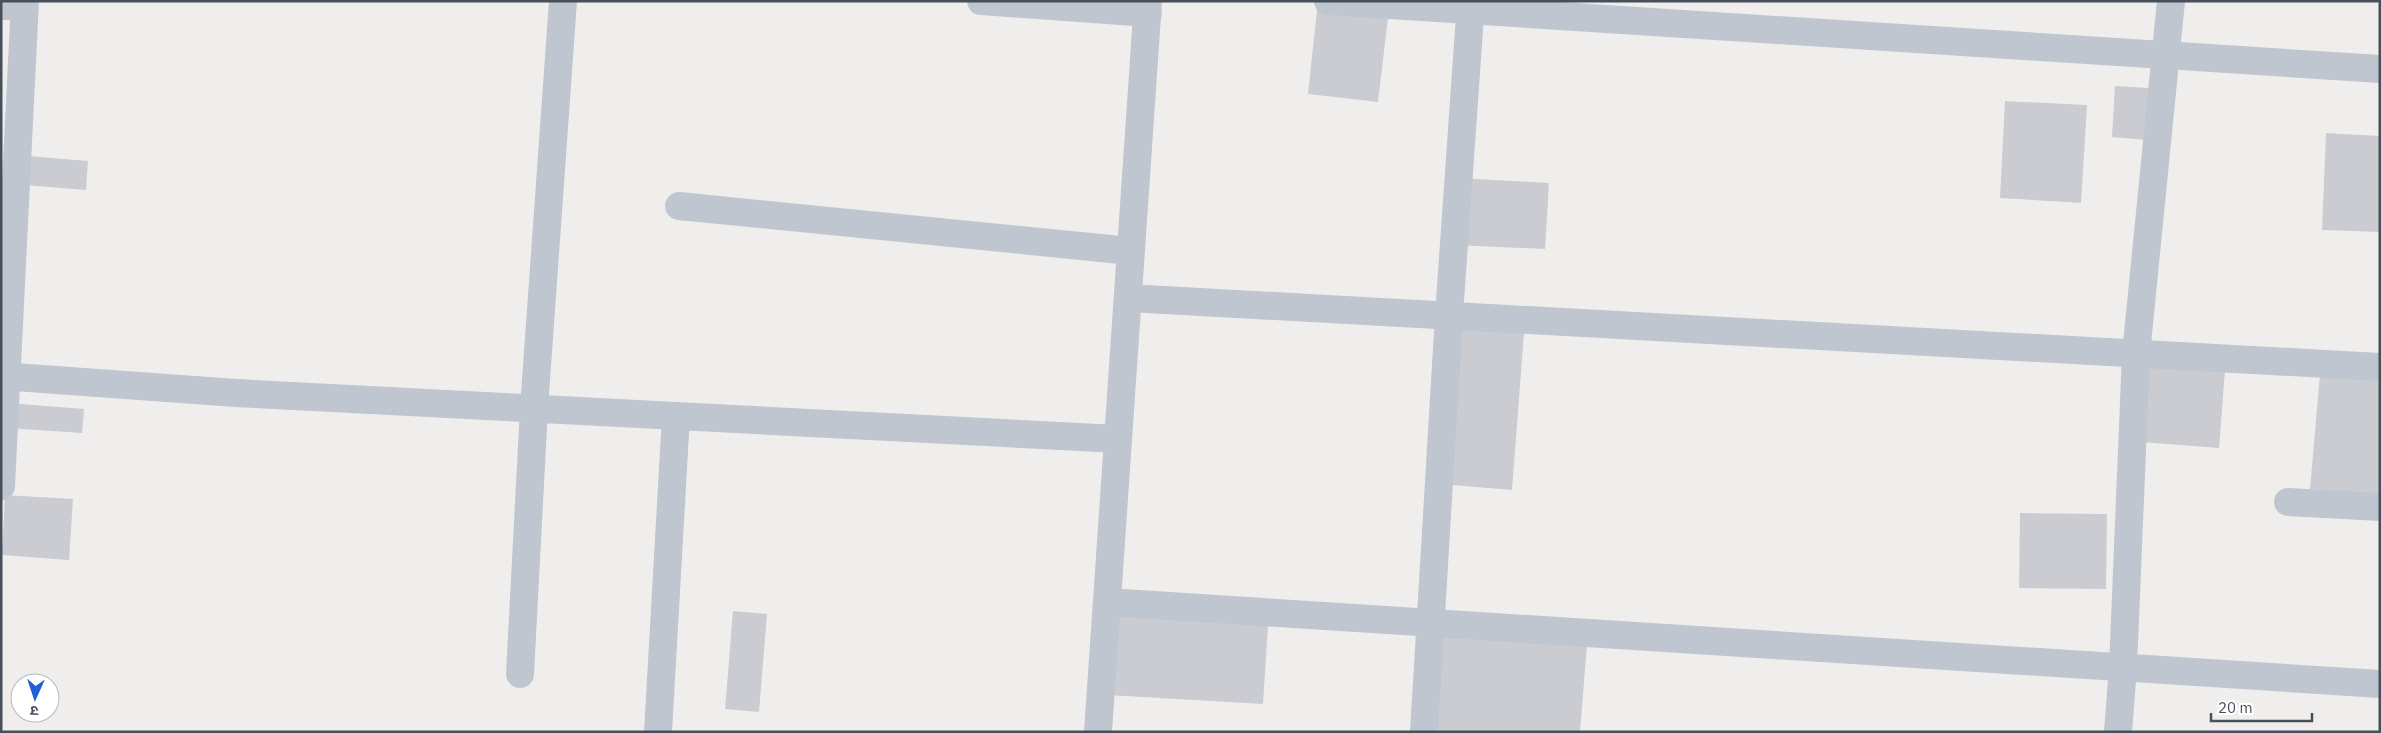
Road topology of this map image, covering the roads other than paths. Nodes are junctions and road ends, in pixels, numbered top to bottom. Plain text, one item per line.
1 (563, 1) edge
2 (981, 1) edge
3 (1328, 1) edge
4 (2171, 1) edge
5 (17, 4) edge
6 (1470, 6) edge
7 (1148, 7) edge
8 (2166, 55) junction
9 (2380, 69) edge
10 (9, 137) edge
11 (679, 206) dead end
12 (1131, 251) junction
13 (6, 260) edge
14 (1128, 298) junction
15 (1449, 315) junction
16 (2136, 354) junction
17 (2380, 367) edge
18 (3, 376) edge
19 (534, 408) junction
20 (676, 416) junction
21 (1118, 439) junction
22 (1, 486) edge
23 (2288, 502) dead end
24 (2380, 507) edge
25 (1107, 602) junction
26 (1430, 622) junction
27 (2123, 667) junction
28 (520, 674) dead end
29 (2380, 684) edge
30 (658, 732) edge
31 (1098, 732) edge
32 (1424, 732) edge
33 (2118, 732) edge

1 - 19 street
2 - 7 street
3 - 6 street
4 - 8 street
5 - 10 street
6 - 8 street
6 - 15 street
7 - 12 street
8 - 9 street
8 - 16 street
10 - 13 street
11 - 12 street
12 - 14 street
13 - 18 street
14 - 15 street
14 - 21 street
15 - 16 street
15 - 26 street
16 - 17 street
16 - 27 street
18 - 19 street
18 - 22 street
19 - 20 street
19 - 28 street
20 - 21 street
20 - 30 street
21 - 25 street
23 - 24 street
25 - 26 street
25 - 31 street
26 - 27 street
26 - 32 street
27 - 29 street
27 - 33 street

